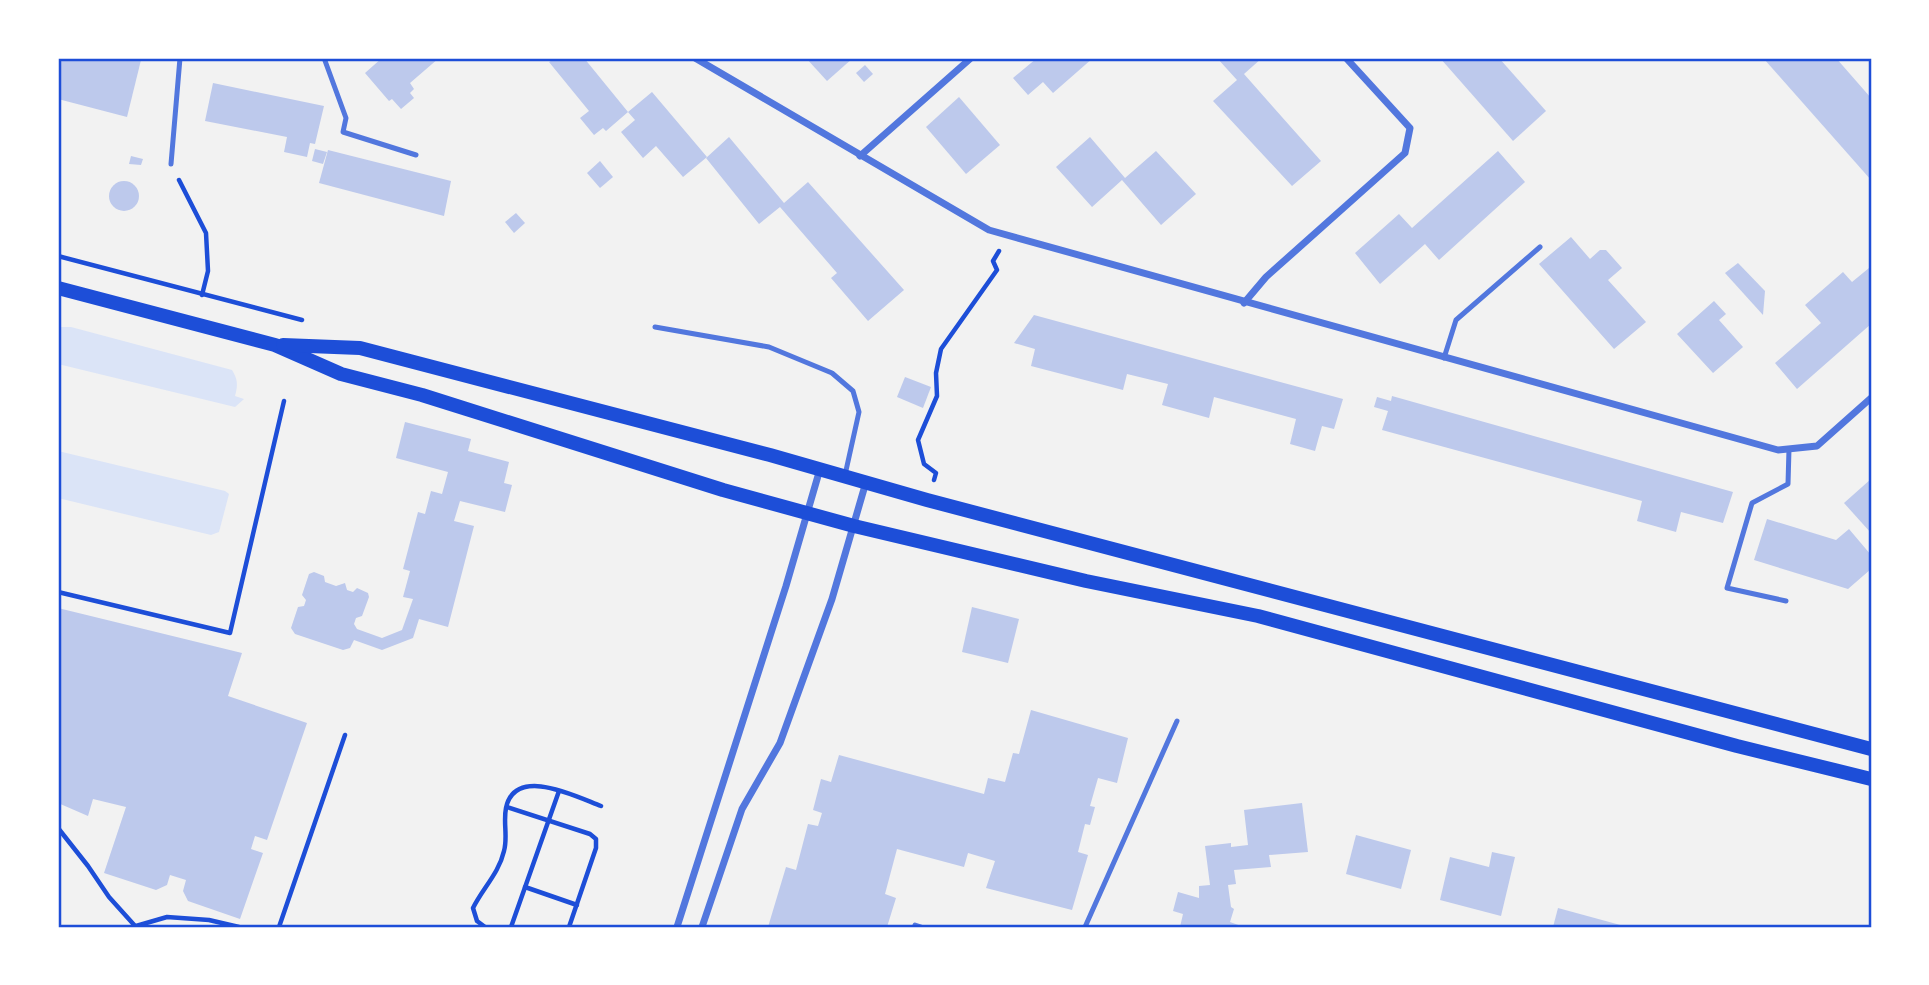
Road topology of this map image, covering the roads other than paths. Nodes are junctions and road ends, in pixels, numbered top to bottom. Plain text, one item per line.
1 (180, 58) edge
2 (324, 58) edge
3 (695, 58) edge
4 (971, 58) edge
5 (1346, 58) edge
6 (416, 155) dead end
7 (860, 156) junction
8 (171, 164) road end
9 (1539, 247) dead end
10 (58, 288) edge
11 (1244, 303) junction
12 (655, 327) dead end
13 (275, 345) junction
14 (1444, 358) junction
15 (1871, 398) edge
16 (1789, 449) junction
17 (820, 469) junction
18 (845, 476) junction
19 (866, 482) junction
20 (808, 512) junction
21 (854, 526) junction
22 (1786, 601) dead end
23 (1177, 721) dead end
24 (1871, 749) edge
25 (1871, 779) edge
26 (677, 927) edge
27 (702, 927) edge
28 (1086, 927) edge

1 - 8 lane
2 - 6 lane
3 - 7 street
4 - 7 street
5 - 11 street
7 - 11 street
9 - 14 lane
10 - 13 main road
11 - 14 street
12 - 18 lane
13 - 17 main road
13 - 20 main road
14 - 16 street
15 - 16 street
16 - 22 lane
17 - 18 main road
17 - 20 street
18 - 19 main road
19 - 21 street
19 - 24 main road
20 - 21 main road
20 - 26 street
21 - 25 main road
21 - 27 street
23 - 28 lane

